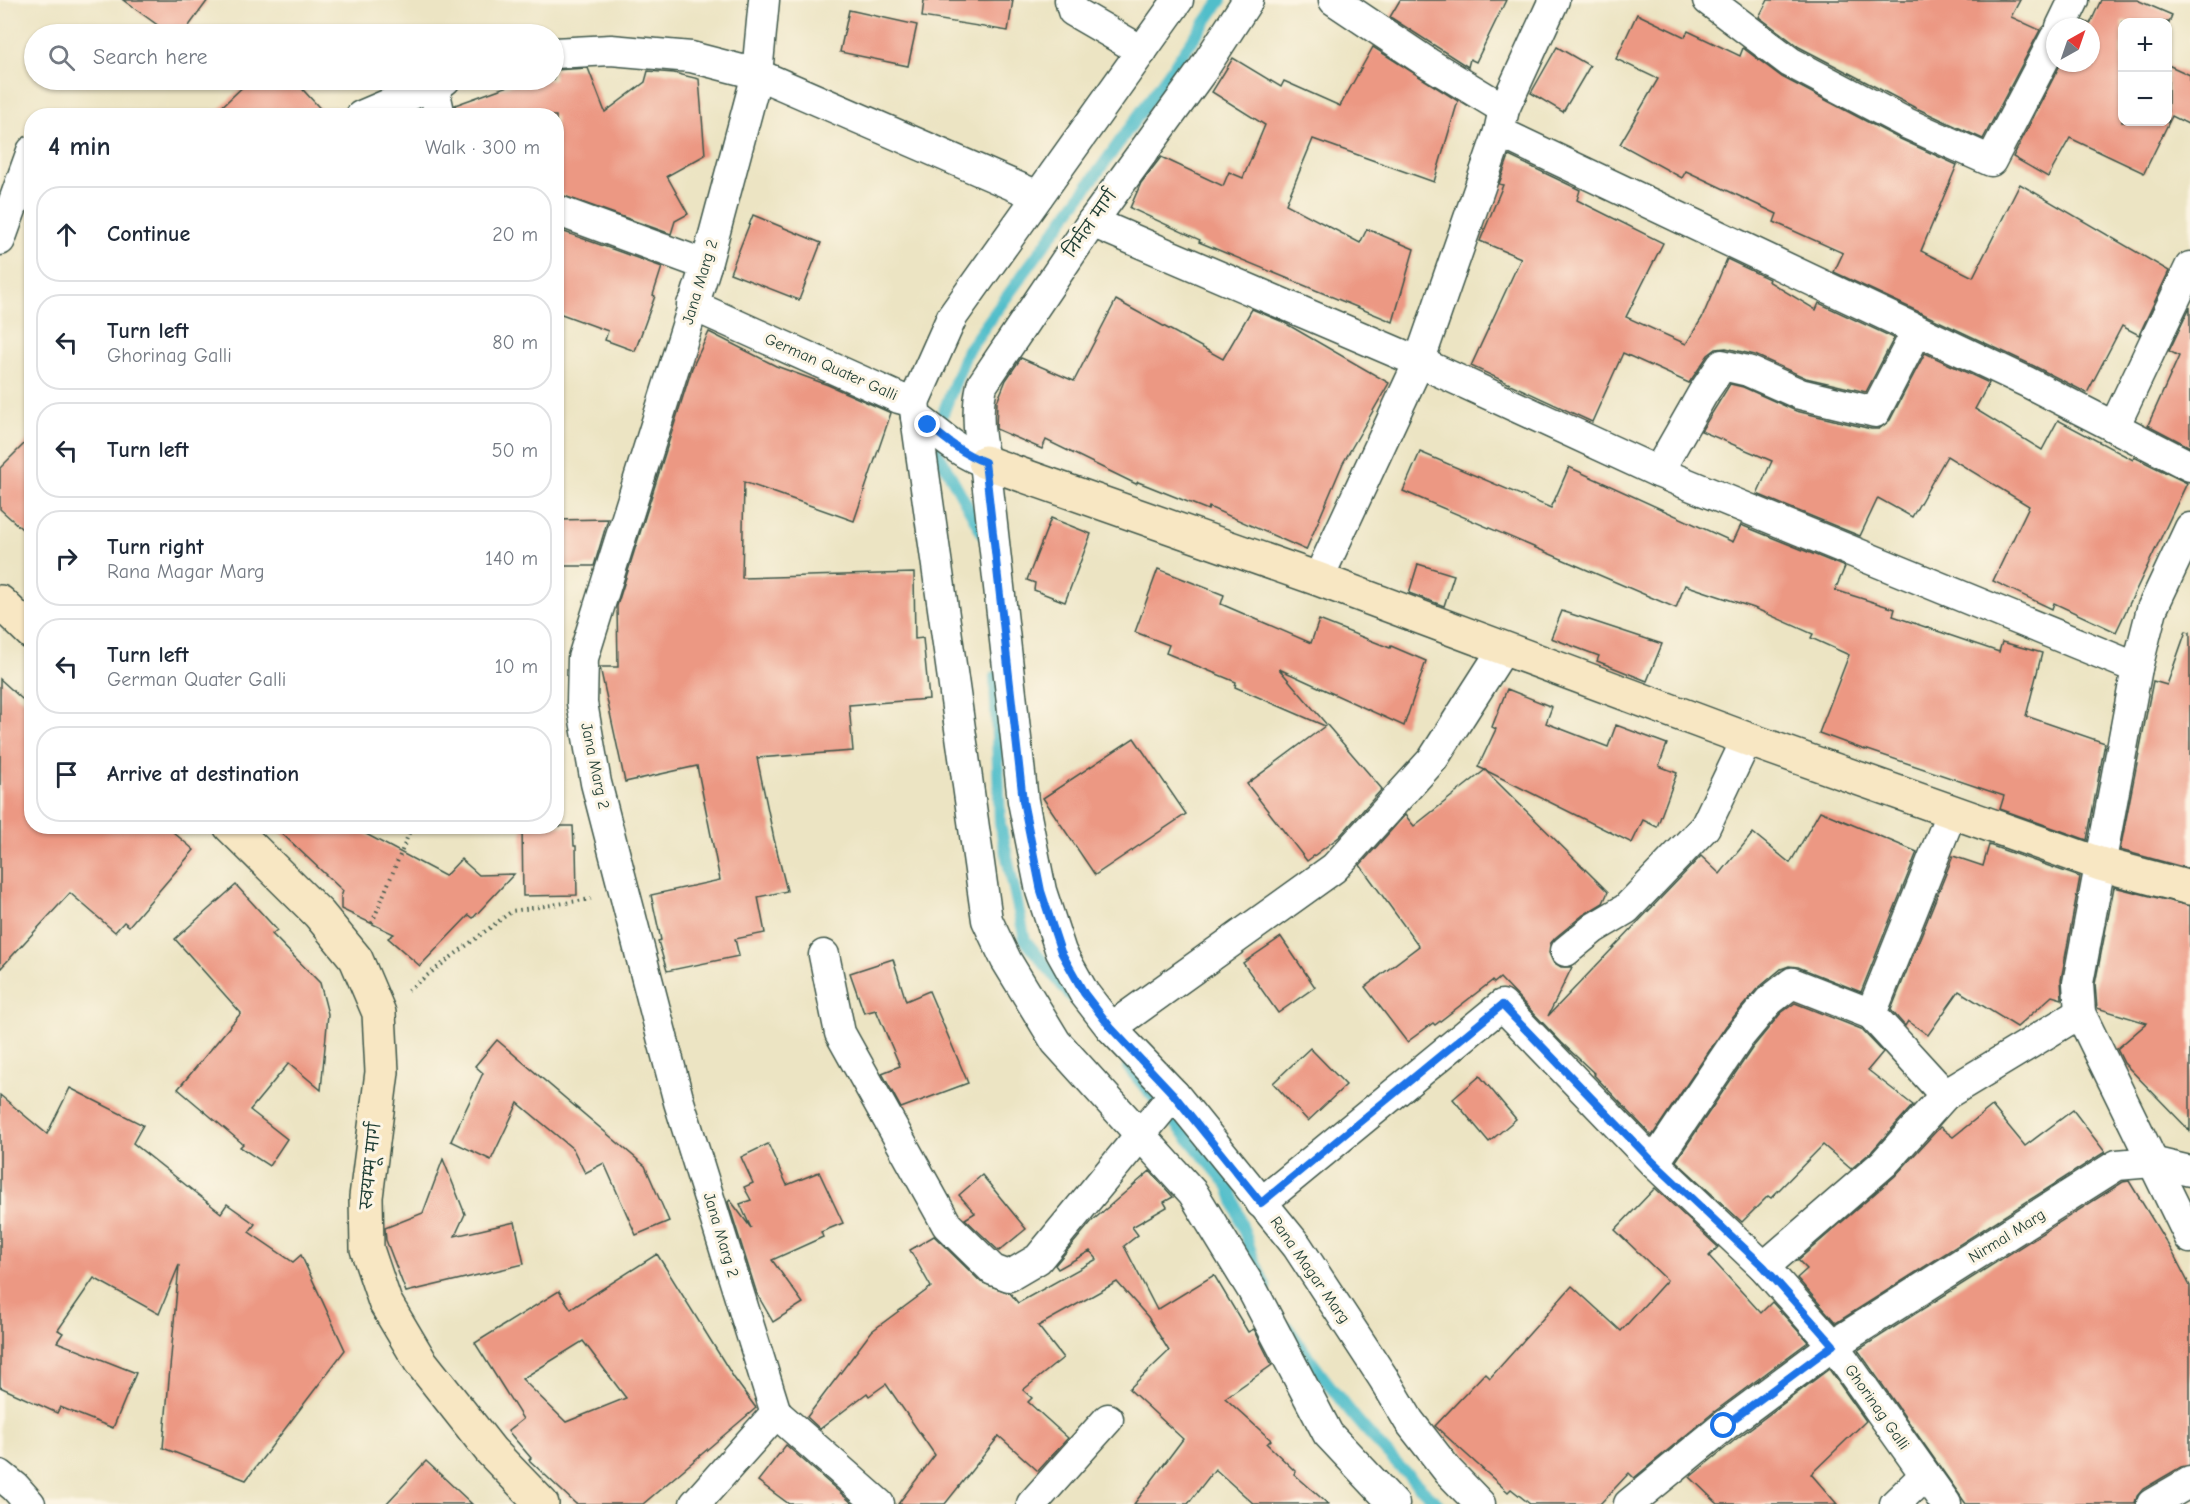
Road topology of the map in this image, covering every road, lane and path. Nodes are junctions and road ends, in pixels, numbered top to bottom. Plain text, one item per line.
1 (764, 0) edge
2 (1070, 0) edge
3 (1178, 0) edge
4 (1248, 0) edge
5 (1334, 0) edge
6 (1554, 0) edge
7 (1708, 0) edge
8 (2074, 0) edge
9 (2065, 18) edge
10 (1142, 51) junction
11 (564, 52) edge
12 (2046, 55) edge
13 (757, 74) junction
14 (421, 90) edge
15 (439, 90) edge
16 (379, 108) edge
17 (440, 108) edge
18 (1502, 120) junction
19 (24, 173) edge
20 (1038, 196) junction
21 (564, 213) edge
22 (1092, 222) junction
23 (0, 240) edge
24 (706, 266) junction
25 (2190, 267) edge
26 (692, 305) junction
27 (1917, 331) junction
28 (1419, 362) junction
29 (919, 415) junction
30 (2114, 427) junction
31 (978, 460) junction
32 (2190, 466) edge
33 (1659, 472) junction
34 (2190, 528) edge
35 (1318, 579) junction
36 (0, 602) edge
37 (24, 625) edge
38 (1504, 648) junction
39 (2137, 668) junction
40 (1747, 738) junction
41 (1952, 811) junction
42 (238, 834) edge
43 (409, 834) edge
44 (2100, 864) junction
45 (2190, 888) edge
46 (626, 893) junction
47 (1566, 951) dead end
48 (824, 955) dead end
49 (356, 959) junction
50 (379, 1013) junction
51 (2080, 1013) junction
52 (1871, 1014) junction
53 (1111, 1028) junction
54 (1173, 1094) junction
55 (1945, 1095) junction
56 (1142, 1130) junction
57 (2151, 1162) junction
58 (1654, 1163) junction
59 (2190, 1171) edge
60 (1261, 1203) junction
61 (2190, 1238) edge
62 (1764, 1267) junction
63 (1833, 1345) junction
64 (776, 1413) junction
65 (1108, 1419) dead end
66 (0, 1475) edge
67 (1925, 1475) junction
68 (2190, 1482) edge
69 (30, 1504) edge
70 (542, 1504) edge
71 (695, 1504) edge
72 (879, 1504) edge
73 (1032, 1504) edge
74 (1394, 1504) edge
75 (1480, 1504) edge
76 (1629, 1504) edge
77 (1895, 1504) edge
78 (1946, 1504) edge
79 (2152, 1504) edge

1 - 13 street, Jana Marg 2
2 - 10 street
3 - 10 street
4 - 22 street, निर्मल मार्ग
5 - 18 street
6 - 18 street
7 - 12 street
8 - 9 street
10 - 20 street
11 - 13 street
13 - 20 street
13 - 24 street, Jana Marg 2
14 - 16 street
15 - 17 street
18 - 27 street
18 - 28 street
19 - 23 street
20 - 29 street
21 - 24 street
22 - 28 street
22 - 31 street, निर्मल मार्ग
24 - 26 street, Jana Marg 2
25 - 30 street
26 - 29 street, German Quater Galli
26 - 46 street, Jana Marg 2
27 - 30 street
27 - 33 street
28 - 33 street
28 - 35 street
29 - 31 street, German Quater Galli
29 - 56 street
30 - 32 street
31 - 35 street
31 - 53 street, Rana Magar Marg
33 - 39 street
34 - 39 street
35 - 38 street
36 - 37 street
38 - 40 street
38 - 53 street
39 - 44 street
40 - 41 street
40 - 47 street
41 - 44 street
41 - 52 street
42 - 49 street, स्वयम्भू मार्ग
43 - 49 path
44 - 45 street
44 - 51 street
46 - 50 path
46 - 64 street, Jana Marg 2
48 - 56 street
49 - 50 street, स्वयम्भू मार्ग
50 - 70 street, स्वयम्भू मार्ग
51 - 55 street
51 - 57 street
52 - 55 street
52 - 58 street
53 - 54 street, Rana Magar Marg
54 - 56 street
54 - 60 street, Rana Magar Marg
55 - 62 street
56 - 74 street
57 - 59 street, Nirmal Marg
57 - 61 street
57 - 63 street, Nirmal Marg
58 - 60 street, Ghorinag Galli
58 - 62 street, Ghorinag Galli
60 - 75 street, Rana Magar Marg
62 - 63 street, Ghorinag Galli
63 - 67 street, Ghorinag Galli
63 - 76 street, Nirmal Marg
64 - 71 street
64 - 72 street
65 - 73 street
66 - 69 street
67 - 77 street
67 - 78 street, Ghorinag Galli
68 - 79 street

